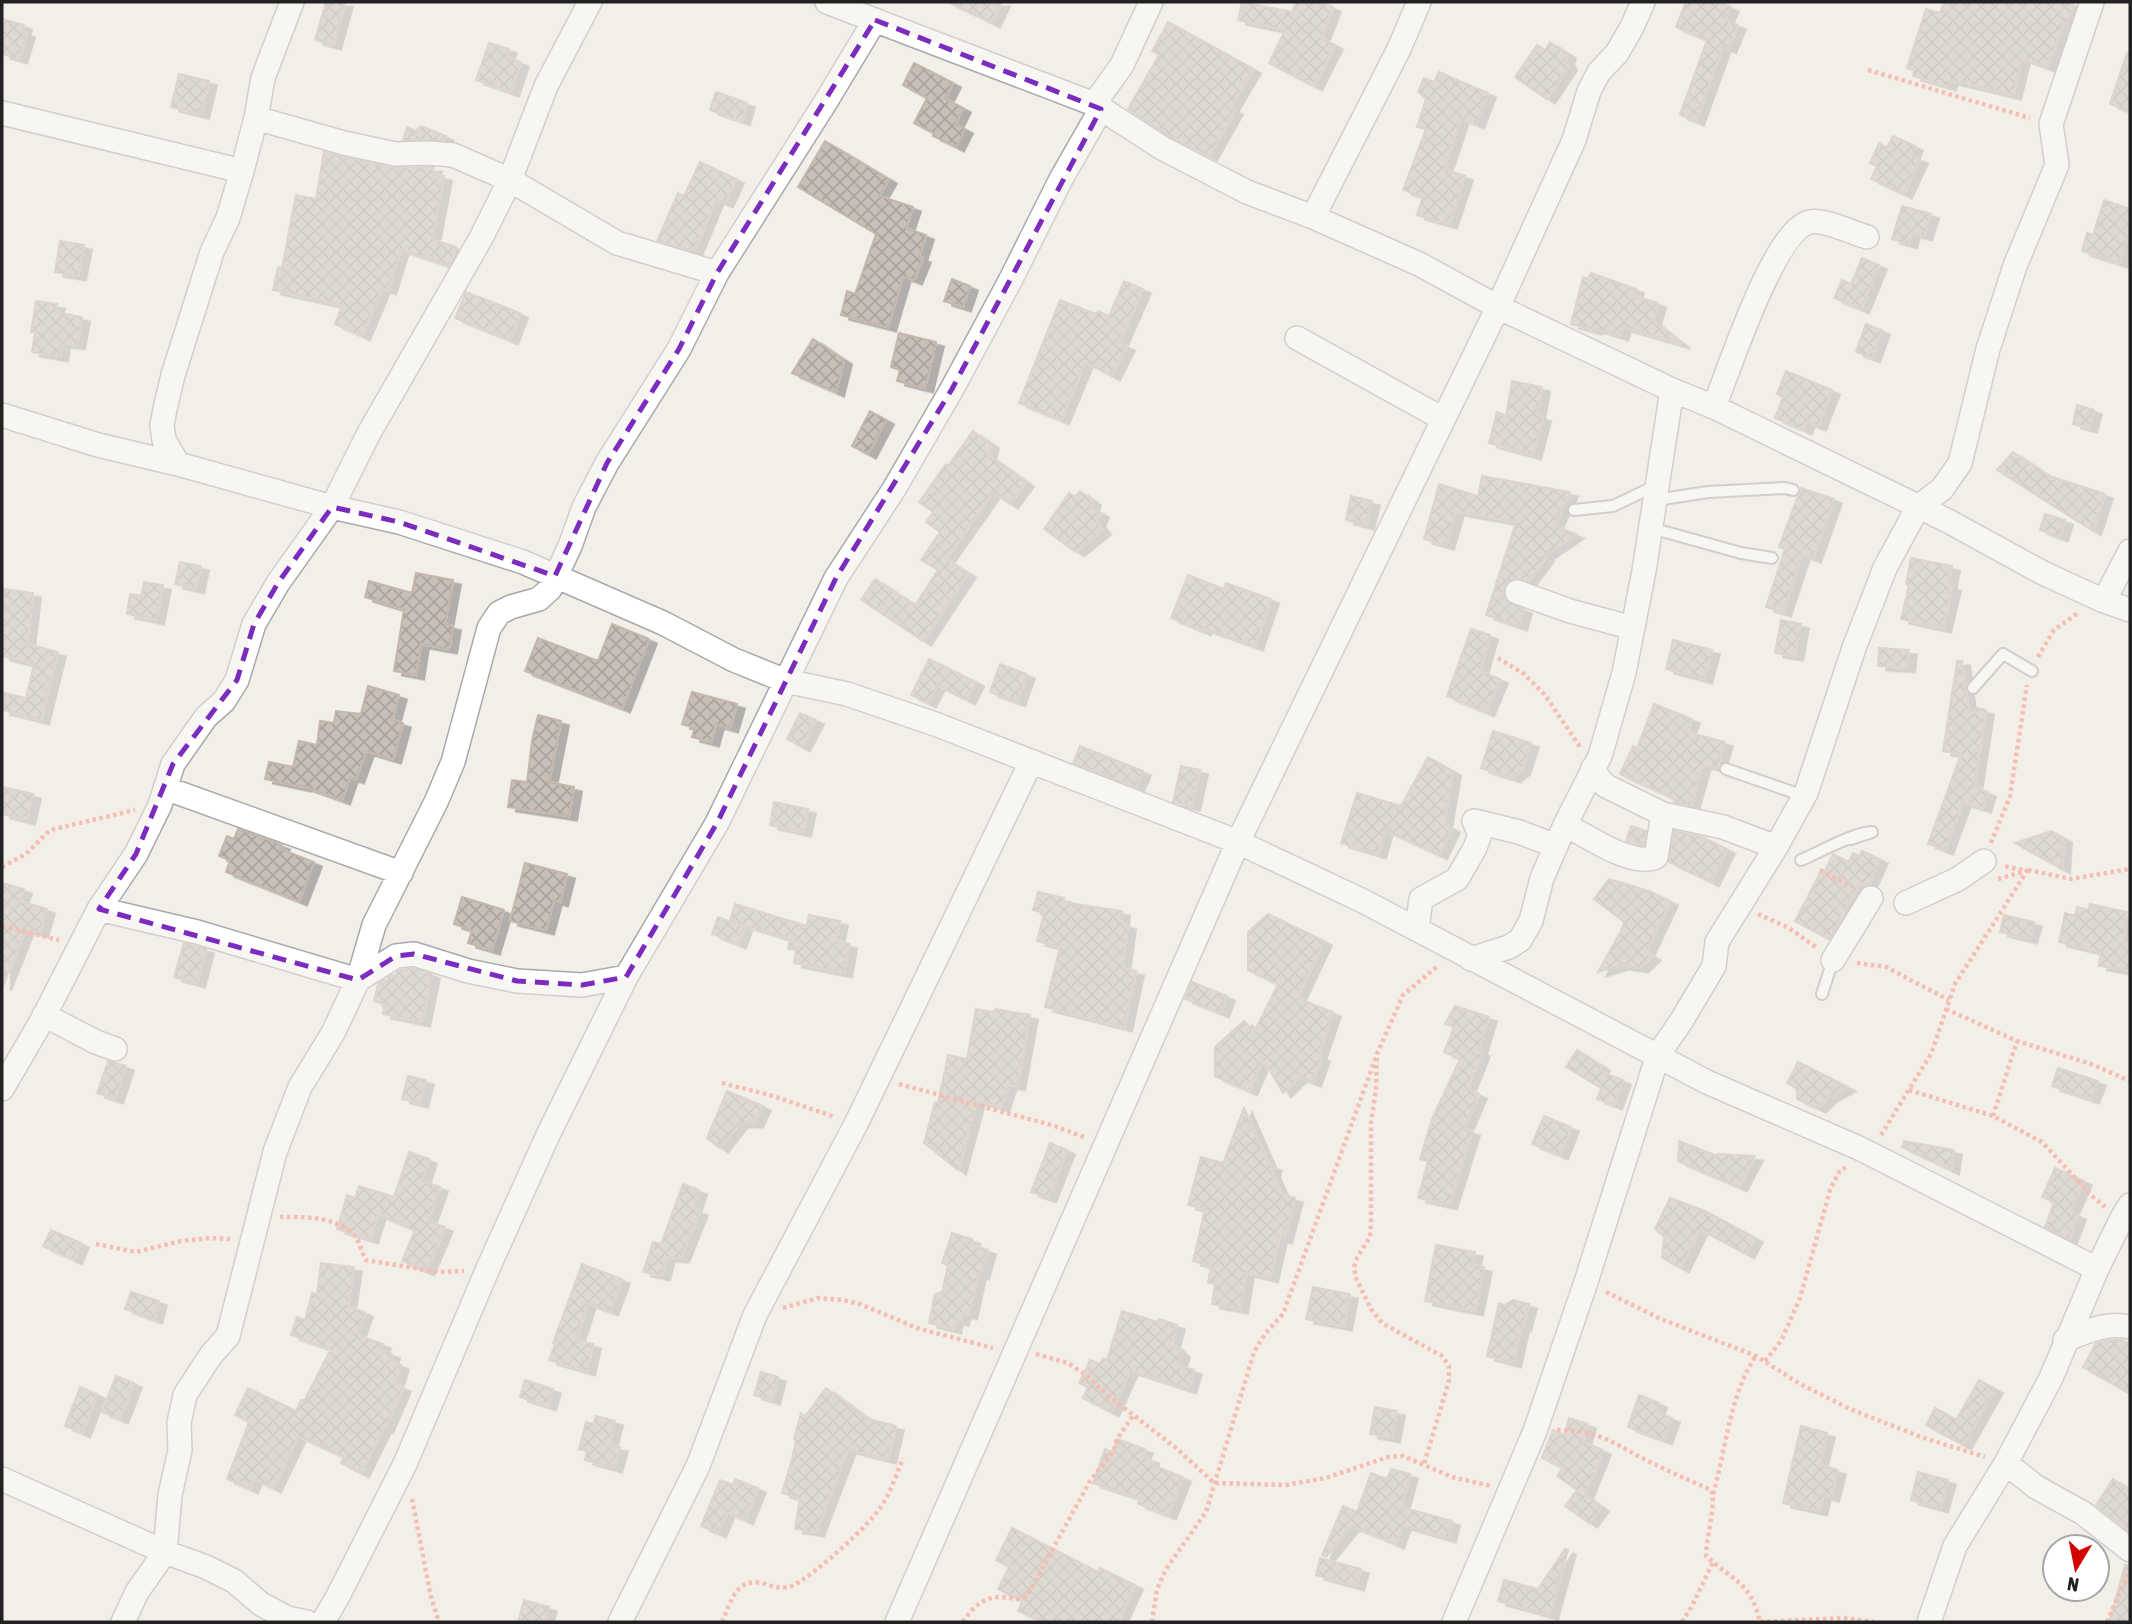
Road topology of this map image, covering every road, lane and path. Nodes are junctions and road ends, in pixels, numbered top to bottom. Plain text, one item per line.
1 (292, 2) edge
2 (590, 2) edge
3 (827, 2) edge
4 (1151, 2) edge
5 (1419, 2) edge
6 (1643, 2) edge
7 (2092, 2) edge
8 (875, 19) junction
9 (1868, 70) dead end
10 (1098, 106) junction
11 (2, 113) edge
12 (256, 118) junction
13 (2051, 124) junction
14 (242, 171) junction
15 (510, 180) junction
16 (1313, 217) junction
17 (1867, 237) dead end
18 (717, 273) junction
19 (1498, 307) junction
20 (1297, 338) dead end
21 (1672, 390) junction
22 (1714, 407) junction
23 (2, 415) edge
24 (1443, 419) junction
25 (177, 464) junction
26 (1793, 490) dead end
27 (1657, 493) junction
28 (332, 507) junction
29 (1918, 507) junction
30 (1574, 510) dead end
31 (1651, 528) junction
32 (2130, 551) edge
33 (1772, 558) dead end
34 (555, 576) junction
35 (1517, 592) dead end
36 (2104, 601) junction
37 (2130, 610) edge
38 (1633, 628) junction
39 (1498, 659) dead end
40 (2032, 671) dead end
41 (786, 681) junction
42 (1973, 688) dead end
43 (1031, 762) junction
44 (1593, 768) junction
45 (1726, 769) dead end
46 (1804, 796) junction
47 (162, 797) junction
48 (1663, 814) junction
49 (1565, 825) junction
50 (1851, 839) dead end
51 (1238, 842) junction
52 (1556, 846) junction
53 (1776, 848) junction
54 (1801, 860) dead end
55 (1984, 861) joint
56 (2, 867) edge
57 (2130, 869) edge
58 (401, 873) junction
59 (1871, 898) dead end
60 (1906, 903) dead end
61 (99, 909) junction
62 (2, 926) edge
63 (1418, 929) junction
64 (80, 945) junction
65 (1463, 955) junction
66 (1833, 960) joint
67 (626, 977) junction
68 (358, 980) junction
69 (1822, 994) dead end
70 (1946, 1009) dead end
71 (44, 1015) junction
72 (2017, 1041) junction
73 (115, 1049) dead end
74 (1377, 1054) junction
75 (1658, 1055) junction
76 (878, 1078) junction
77 (2130, 1081) edge
78 (722, 1083) dead end
79 (2, 1089) edge
80 (1909, 1090) dead end
81 (1993, 1116) junction
82 (856, 1124) junction
83 (1104, 1145) junction
84 (1875, 1158) junction
85 (2126, 1212) edge
86 (254, 1230) junction
87 (96, 1244) dead end
88 (489, 1266) junction
89 (2097, 1269) junction
90 (1586, 1282) junction
91 (755, 1315) junction
92 (2130, 1328) edge
93 (2065, 1340) junction
94 (1015, 1349) junction
95 (1756, 1356) junction
96 (1765, 1361) junction
97 (1134, 1414) junction
98 (1535, 1431) junction
99 (903, 1458) dead end
100 (405, 1464) junction
101 (1424, 1464) junction
102 (2006, 1464) junction
103 (2, 1479) edge
104 (1214, 1483) junction
105 (1512, 1486) junction
106 (1713, 1494) junction
107 (2130, 1550) edge
108 (166, 1552) junction
109 (1713, 1562) junction
110 (2130, 1567) edge
111 (123, 1622) edge
112 (307, 1622) edge
113 (323, 1622) edge
114 (439, 1622) edge
115 (620, 1622) edge
116 (722, 1622) edge
117 (897, 1622) edge
118 (964, 1622) edge
119 (1153, 1622) edge
120 (1454, 1622) edge
121 (1682, 1622) edge
122 (1760, 1622) edge
123 (1874, 1622) edge
124 (1929, 1622) edge
125 (2107, 1622) edge

1 - 12 street
2 - 15 street
3 - 8 street
4 - 10 street
5 - 16 street
6 - 19 street
7 - 13 street
8 - 10 street
8 - 18 street
9 - 13 path
10 - 16 street
10 - 41 street
11 - 14 street
12 - 14 street
12 - 15 street
13 - 29 street
14 - 25 street
15 - 18 street
15 - 28 street
16 - 19 street
17 - 22 street
18 - 34 street
19 - 21 street
19 - 24 street
20 - 24 street
21 - 22 street
21 - 27 street
22 - 29 street
23 - 25 street
24 - 51 street
25 - 28 street
26 - 27 lane
27 - 30 lane
27 - 31 street
28 - 34 street
28 - 47 street
29 - 36 street
29 - 46 street
31 - 33 lane
31 - 38 street
32 - 36 street
34 - 41 street
34 - 58 street
35 - 38 street
36 - 37 street
38 - 44 street
39 - 44 path
40 - 42 lane
41 - 43 street
41 - 67 street
43 - 51 street
43 - 76 street
44 - 48 street
44 - 49 street
45 - 46 lane
46 - 53 street
47 - 56 path
47 - 58 street
47 - 61 street
48 - 49 street
48 - 53 street
49 - 52 street
50 - 54 lane
51 - 63 street
51 - 83 street
52 - 63 street
52 - 65 street
53 - 75 street
55 - 57 path
55 - 60 street
58 - 68 street
59 - 66 street
61 - 64 street
61 - 68 street
62 - 64 path
63 - 65 street
64 - 71 street
65 - 74 path
65 - 75 street
66 - 69 lane
67 - 68 street
67 - 88 street
68 - 86 street
70 - 72 path
71 - 73 street
71 - 79 street
72 - 77 path
72 - 81 path
74 - 101 path
74 - 104 path
75 - 84 street
75 - 90 street
76 - 82 street
76 - 83 path
78 - 82 path
80 - 81 path
81 - 85 path
82 - 91 street
83 - 94 street
84 - 89 street
84 - 96 path
85 - 89 street
86 - 87 path
86 - 88 path
86 - 108 street
88 - 100 street
89 - 93 street
90 - 95 path
90 - 98 street
91 - 94 path
91 - 115 street
92 - 93 street
93 - 102 street
94 - 97 path
94 - 117 street
95 - 96 path
95 - 106 path
96 - 102 path
97 - 104 path
97 - 118 path
98 - 105 street
98 - 106 path
99 - 116 path
100 - 113 street
100 - 114 path
101 - 104 path
101 - 105 path
102 - 107 street
102 - 124 street
103 - 108 street
104 - 119 path
105 - 120 street
106 - 109 path
108 - 111 street
108 - 112 street
109 - 121 path
109 - 122 path
110 - 125 path
122 - 123 path

